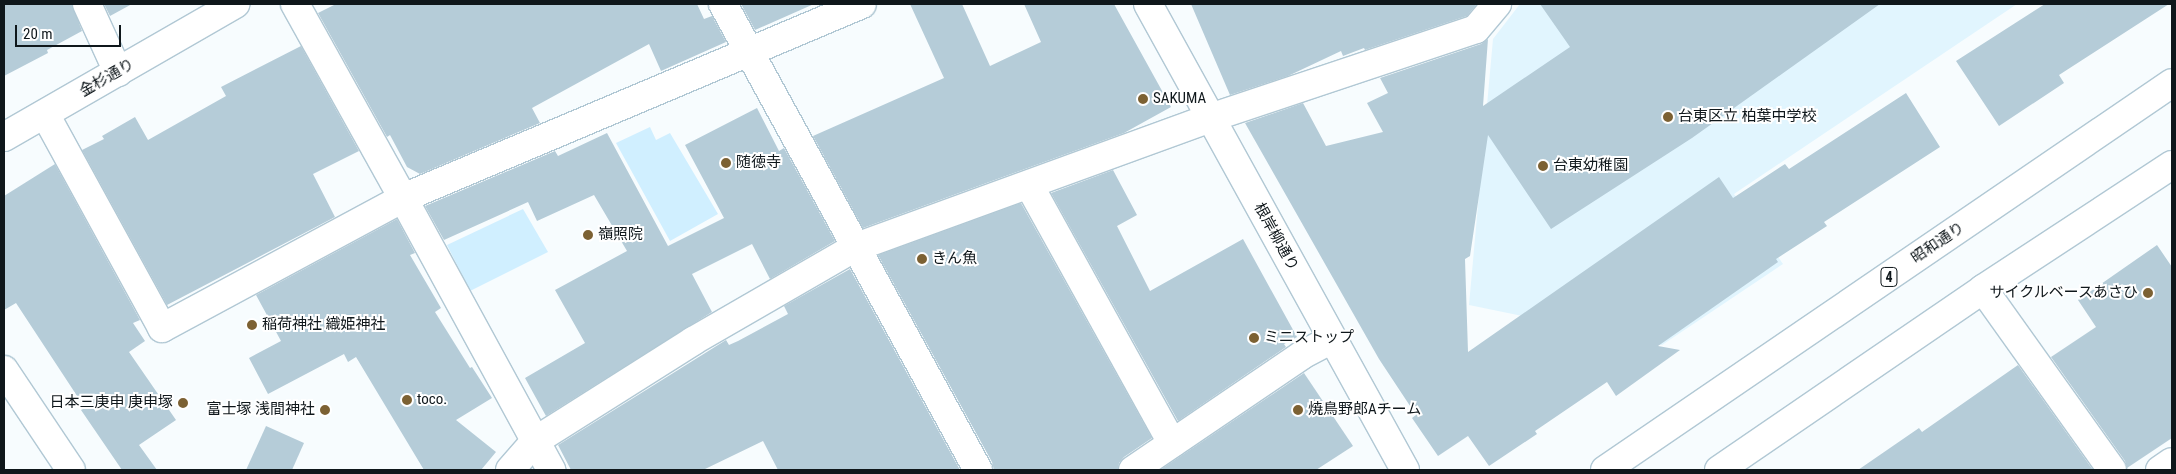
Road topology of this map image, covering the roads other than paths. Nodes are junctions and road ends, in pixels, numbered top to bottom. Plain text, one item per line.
1 (87, 4) edge
2 (235, 4) edge
3 (295, 4) edge
4 (723, 4) edge
5 (862, 4) edge
6 (1148, 4) edge
7 (1497, 4) edge
8 (748, 51) junction
9 (118, 72) junction
10 (2172, 83) edge
11 (45, 114) junction
12 (1210, 118) junction
13 (4, 137) edge
14 (2172, 165) edge
15 (1029, 185) junction
16 (404, 198) junction
17 (856, 247) junction
18 (1983, 289) junction
19 (1332, 339) junction
20 (4, 370) edge
21 (535, 441) junction
22 (1172, 444) junction
23 (2172, 462) edge
24 (71, 470) edge
25 (510, 470) edge
26 (551, 470) edge
27 (978, 470) edge
28 (1133, 470) edge
29 (1405, 470) edge
30 (1605, 470) edge
31 (1719, 470) edge
32 (2112, 470) edge
33 (2160, 470) edge

1 - 9 main road
2 - 9 main road, 金杉通り
3 - 16 main road
4 - 8 main road
5 - 8 main road
6 - 12 main road, 根岸柳通り
7 - 12 main road
8 - 16 main road
8 - 17 main road
9 - 11 main road, 金杉通り
10 - 30 main road, 昭和通り / 4
11 - 13 main road, 金杉通り
11 - 16 main road
12 - 15 main road
12 - 19 main road, 根岸柳通り
14 - 18 main road
15 - 17 main road
15 - 22 main road
16 - 21 main road
17 - 21 main road
17 - 27 main road
18 - 31 main road
18 - 32 main road
19 - 22 main road
19 - 29 main road, 根岸柳通り
20 - 24 main road
21 - 25 main road
21 - 26 main road
22 - 28 main road
23 - 33 main road

